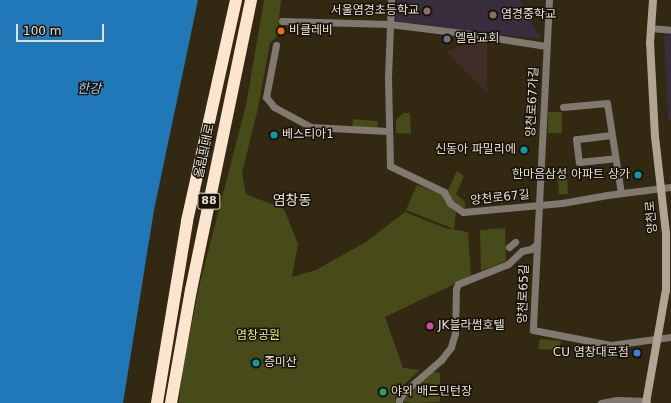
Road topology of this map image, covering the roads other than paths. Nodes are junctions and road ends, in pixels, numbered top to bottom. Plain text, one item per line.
1 (230, 0) edge
2 (236, 0) edge
3 (251, 0) edge
4 (391, 0) edge
5 (548, 0) edge
6 (653, 0) edge
7 (282, 21) dead end
8 (231, 24) junction
9 (389, 24) junction
10 (650, 28) junction
11 (671, 30) edge
12 (276, 45) dead end
13 (546, 46) junction
14 (563, 107) dead end
15 (388, 131) junction
16 (611, 135) junction
17 (615, 158) junction
18 (671, 187) edge
19 (661, 188) junction
20 (621, 193) junction
21 (538, 205) junction
22 (537, 244) junction
23 (671, 337) edge
24 (658, 339) junction
25 (646, 402) edge
26 (157, 403) edge
27 (171, 403) edge
28 (399, 403) edge
29 (601, 403) edge

1 - 8 highway
2 - 8 highway, 올림픽대로 / 88
3 - 27 highway, 올림픽대로 / 88
4 - 9 street, 양천로67길
5 - 13 street, 양천로67가길
6 - 10 main road, 양천로
7 - 9 street
8 - 26 highway, 올림픽대로 / 88
9 - 13 street
9 - 15 street, 양천로67길
10 - 11 street
10 - 19 main road, 양천로
12 - 15 street
13 - 21 street, 양천로67가길
14 - 16 street
15 - 21 street, 양천로67길
16 - 17 street
16 - 17 street
17 - 20 street
18 - 19 street, 양천로67길
19 - 20 street, 양천로67길
19 - 24 main road, 양천로
20 - 21 street, 양천로67길
21 - 22 street, 양천로65길
22 - 24 street, 양천로65길
22 - 28 street
23 - 24 street
24 - 25 main road, 양천로
25 - 29 street

